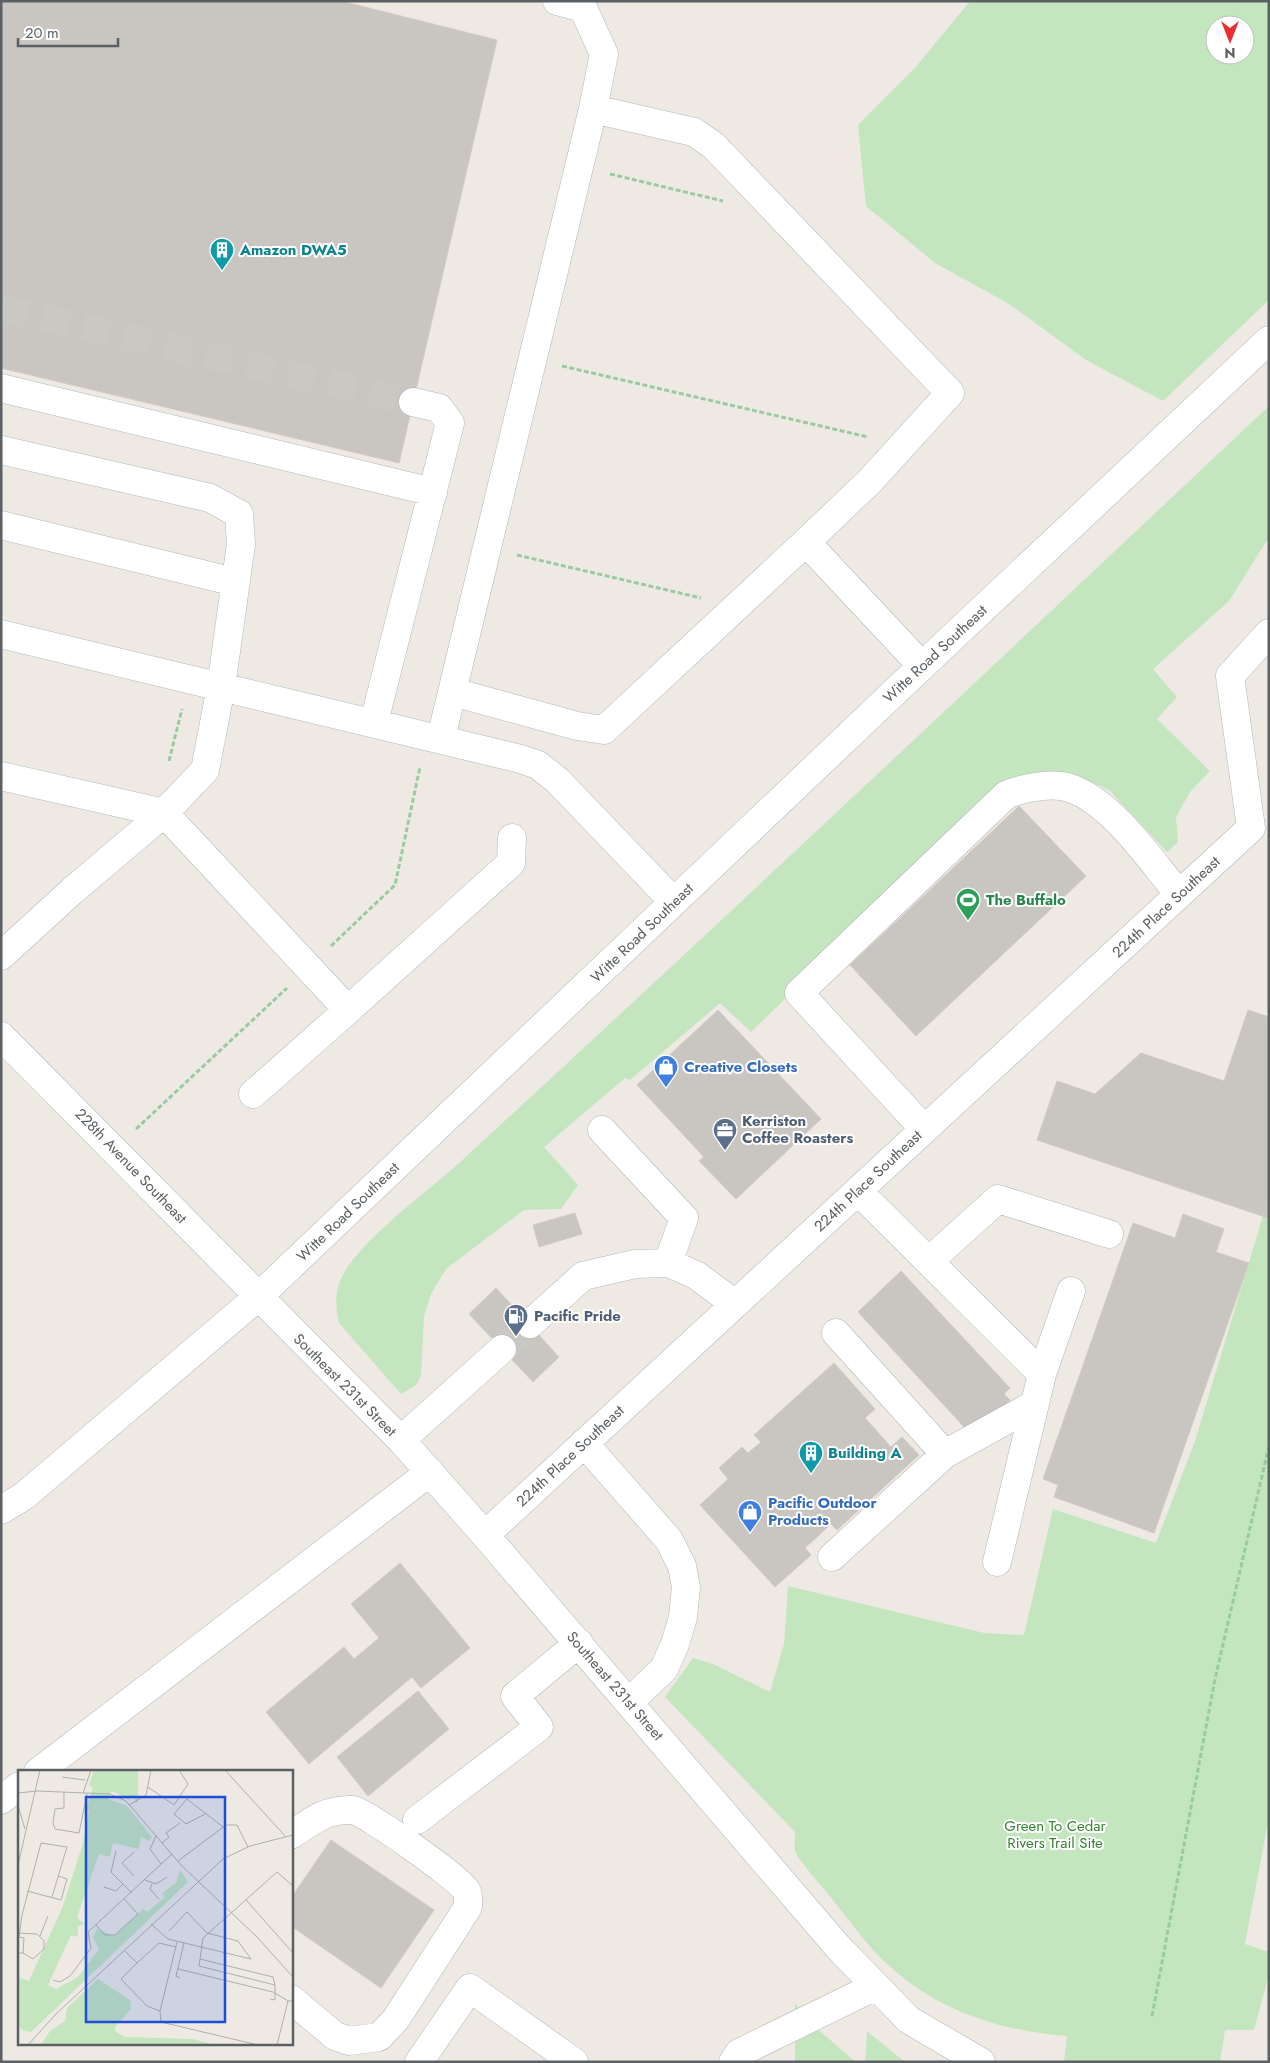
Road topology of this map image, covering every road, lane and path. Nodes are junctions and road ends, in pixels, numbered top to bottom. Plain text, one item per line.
1 (557, 1) edge
2 (592, 109) junction
3 (578, 166) junction
4 (733, 204) dead end
5 (1269, 340) edge
6 (532, 359) junction
7 (1, 388) edge
8 (413, 402) tunnel mouth
9 (903, 445) junction
10 (1, 450) edge
11 (432, 492) junction
12 (1, 525) edge
13 (806, 542) junction
14 (487, 548) junction
15 (235, 582) junction
16 (736, 606) junction
17 (1269, 633) edge
18 (1, 634) edge
19 (922, 666) junction
20 (221, 687) junction
21 (453, 692) junction
22 (374, 722) junction
23 (441, 738) junction
24 (1, 776) edge
25 (164, 813) junction
26 (512, 838) dead end
27 (1179, 894) junction
28 (674, 902) junction
29 (1, 956) edge
30 (348, 1010) junction
31 (1, 1036) edge
32 (253, 1094) dead end
33 (924, 1129) junction
34 (602, 1130) dead end
35 (858, 1191) junction
36 (1109, 1234) dead end
37 (929, 1261) junction
38 (668, 1264) junction
39 (1071, 1291) dead end
40 (258, 1297) junction
41 (735, 1304) junction
42 (530, 1324) tunnel mouth
43 (836, 1333) dead end
44 (502, 1349) tunnel mouth
45 (1042, 1374) junction
46 (1035, 1404) junction
47 (401, 1440) junction
48 (584, 1443) junction
49 (1269, 1446) edge
50 (945, 1454) junction
51 (430, 1472) junction
52 (1, 1510) edge
53 (485, 1535) junction
54 (832, 1557) dead end
55 (997, 1562) dead end
56 (578, 1643) junction
57 (629, 1702) junction
58 (41, 1770) edge
59 (18, 1787) edge
60 (1, 1800) edge
61 (417, 1820) dead end
62 (292, 1834) edge
63 (876, 1986) junction
64 (292, 2000) edge
65 (1152, 2016) dead end
66 (419, 2062) edge
67 (574, 2062) edge
68 (733, 2062) edge
69 (981, 2062) edge

1 - 2 street
2 - 3 street
2 - 9 street
3 - 4 path
3 - 6 street
5 - 19 street, Witte Road Southeast
6 - 9 path
6 - 14 street
7 - 11 street
8 - 11 street
9 - 13 street
10 - 15 street
11 - 22 street
12 - 15 street
13 - 16 street
13 - 19 street
14 - 16 path
14 - 21 street
15 - 20 street
16 - 21 street
17 - 27 street, 224th Place Southeast
18 - 20 street
19 - 28 street, Witte Road Southeast
20 - 22 street
20 - 25 street
21 - 23 street
22 - 23 street
23 - 28 street
24 - 25 street
25 - 29 street
25 - 30 street
26 - 30 street
27 - 33 street, 224th Place Southeast
27 - 33 street
28 - 40 street, Witte Road Southeast
30 - 32 street
31 - 40 street, 228th Avenue Southeast
33 - 35 street, 224th Place Southeast
34 - 38 street
35 - 37 street
35 - 41 street, 224th Place Southeast
36 - 37 street
37 - 45 street
38 - 41 street
38 - 42 street
39 - 45 street
40 - 47 street, Southeast 231st Street
40 - 52 street, Witte Road Southeast
41 - 48 street, 224th Place Southeast
43 - 50 street
44 - 47 street
45 - 46 street
46 - 50 street
46 - 55 street
47 - 51 street, Southeast 231st Street
48 - 53 street, 224th Place Southeast
48 - 57 street
49 - 65 path
50 - 54 street
51 - 53 street, Southeast 231st Street
51 - 58 street
53 - 56 street, Southeast 231st Street
56 - 57 street, Southeast 231st Street
56 - 61 street
57 - 63 street, Southeast 231st Street
59 - 60 street
62 - 64 street
63 - 68 street
63 - 69 street, Southeast 231st Street
66 - 67 street

